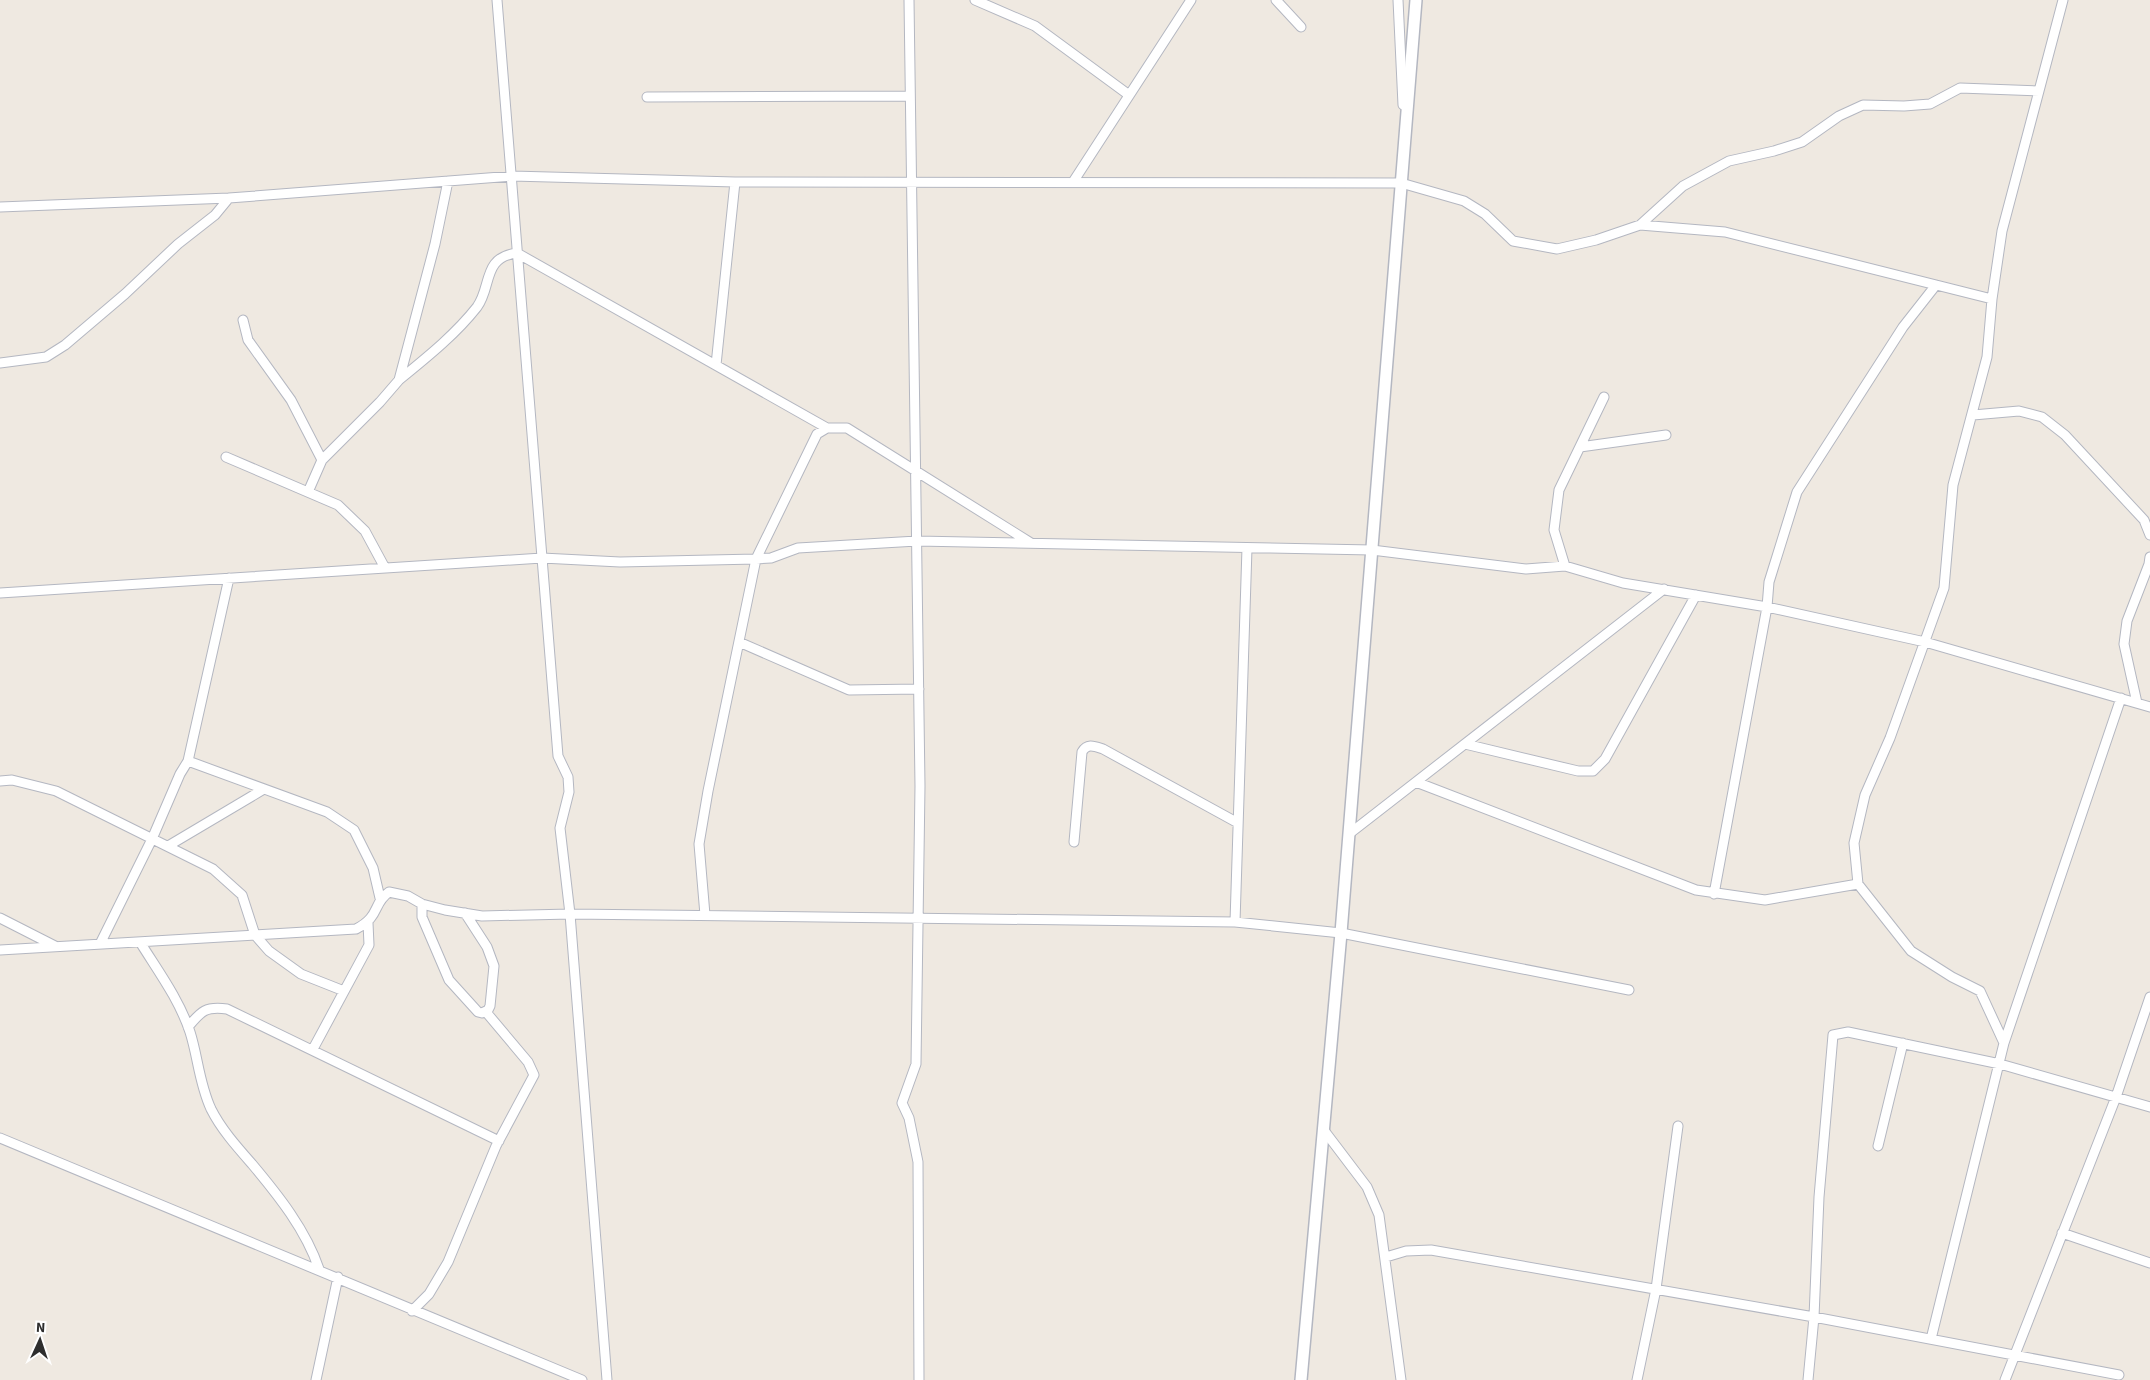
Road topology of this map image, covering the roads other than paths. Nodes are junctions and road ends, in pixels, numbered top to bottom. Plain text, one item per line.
1 (497, 0) edge
2 (909, 0) edge
3 (975, 0) edge
4 (1190, 0) edge
5 (1276, 0) edge
6 (1398, 0) edge
7 (1416, 0) edge
8 (2063, 0) edge
9 (1301, 27) dead end
10 (2039, 91) junction
11 (1129, 95) junction
12 (910, 96) junction
13 (647, 97) dead end
14 (1405, 138) junction
15 (512, 176) junction
16 (448, 181) junction
17 (735, 182) junction
18 (912, 182) junction
19 (1073, 182) junction
20 (1401, 183) junction
21 (229, 198) junction
22 (0, 207) edge
23 (1640, 225) junction
24 (517, 253) junction
25 (1936, 285) junction
26 (1992, 299) junction
27 (243, 320) dead end
28 (0, 363) edge
29 (716, 366) junction
30 (399, 380) junction
31 (1604, 397) dead end
32 (1973, 416) junction
33 (827, 428) junction
34 (1666, 435) dead end
35 (1580, 447) junction
36 (226, 457) dead end
37 (322, 460) junction
38 (916, 470) junction
39 (308, 492) junction
40 (2147, 517) edge
41 (2150, 535) edge
42 (917, 541) junction
43 (1030, 544) junction
44 (1247, 548) junction
45 (1372, 550) junction
46 (2150, 557) edge
47 (542, 558) junction
48 (756, 559) junction
49 (1566, 566) junction
50 (385, 568) junction
51 (230, 578) junction
52 (1664, 590) junction
53 (0, 593) edge
54 (1696, 595) junction
55 (1767, 606) junction
56 (739, 642) junction
57 (1924, 642) junction
58 (919, 689) junction
59 (2121, 698) junction
60 (2137, 703) junction
61 (2150, 707) edge
62 (1465, 744) junction
63 (188, 761) junction
64 (0, 782) edge
65 (1416, 782) junction
66 (264, 789) junction
67 (1238, 824) junction
68 (1349, 834) junction
69 (152, 838) junction
70 (1074, 842) dead end
71 (168, 846) junction
72 (1858, 884) junction
73 (1714, 894) junction
74 (380, 898) junction
75 (422, 904) junction
76 (465, 914) junction
77 (570, 914) junction
78 (705, 915) junction
79 (918, 917) junction
80 (0, 918) edge
81 (368, 922) junction
82 (1235, 922) junction
83 (1341, 933) junction
84 (256, 935) junction
85 (140, 942) junction
86 (100, 944) junction
87 (57, 947) junction
88 (0, 950) edge
89 (1629, 990) dead end
90 (344, 991) junction
91 (2150, 997) edge
92 (486, 1012) junction
93 (188, 1027) junction
94 (2004, 1042) junction
95 (1902, 1043) junction
96 (313, 1050) junction
97 (2000, 1064) junction
98 (2116, 1097) junction
99 (2150, 1107) edge
100 (1678, 1126) dead end
101 (1324, 1129) junction
102 (0, 1138) edge
103 (498, 1141) junction
104 (1878, 1146) dead end
105 (2062, 1233) junction
106 (1386, 1257) junction
107 (2150, 1263) edge
108 (319, 1269) junction
109 (338, 1277) junction
110 (1656, 1289) junction
111 (412, 1311) junction
112 (1814, 1317) junction
113 (1931, 1340) junction
114 (2014, 1355) junction
115 (2119, 1375) dead end
116 (316, 1380) edge
117 (582, 1380) edge
118 (607, 1380) edge
119 (919, 1380) edge
120 (1301, 1380) edge
121 (1401, 1380) edge
122 (1637, 1380) edge
123 (1808, 1380) edge
124 (2005, 1380) edge

1 - 15 street
2 - 12 street
3 - 11 street
4 - 11 street
5 - 9 street
6 - 14 street
7 - 14 street
8 - 10 street
10 - 23 street
10 - 26 street
11 - 19 street
12 - 13 street
12 - 18 street
14 - 20 street
15 - 16 street
15 - 17 street
15 - 24 street
16 - 21 street
16 - 30 street
17 - 18 street
17 - 29 street
18 - 19 street
18 - 38 street
19 - 20 street
20 - 23 street
20 - 45 street
21 - 22 street
21 - 28 street
23 - 25 street
24 - 29 street
24 - 30 street
24 - 47 street
25 - 26 street
25 - 55 street
26 - 32 street
27 - 37 street
29 - 33 street
30 - 37 street
31 - 35 street
32 - 40 street
32 - 57 street
33 - 38 street
33 - 48 street
34 - 35 street
35 - 49 street
36 - 39 street
37 - 39 street
38 - 42 street
38 - 43 street
39 - 50 street
40 - 41 street
42 - 43 street
42 - 48 street
42 - 58 street
43 - 44 street
44 - 45 street
44 - 67 street
45 - 49 street
45 - 68 street
46 - 60 street
47 - 48 street
47 - 50 street
47 - 77 street
48 - 56 street
49 - 52 street
50 - 51 street
51 - 53 street
51 - 63 street
52 - 54 street
52 - 62 street
54 - 55 street
54 - 62 street
55 - 57 street
55 - 73 street
56 - 58 street
56 - 78 street
57 - 59 street
57 - 72 street
58 - 79 street
59 - 60 street
59 - 94 street
60 - 61 street
62 - 65 street
63 - 66 street
63 - 69 street
64 - 69 street
65 - 68 street
65 - 73 street
66 - 71 street
66 - 74 street
67 - 70 street
67 - 82 street
68 - 83 street
69 - 71 street
69 - 86 street
71 - 84 street
72 - 73 street
72 - 94 street
74 - 75 street
74 - 81 street
75 - 76 street
75 - 92 street
76 - 77 street
76 - 92 street
77 - 78 street
77 - 118 street
78 - 79 street
79 - 82 street
79 - 119 street
80 - 87 street
81 - 84 street
81 - 90 street
82 - 83 street
83 - 89 street
83 - 101 street
84 - 85 street
84 - 90 street
85 - 86 street
85 - 93 street
86 - 87 street
87 - 88 street
90 - 96 street
91 - 98 street
92 - 103 street
93 - 96 street
93 - 108 street
94 - 97 street
95 - 97 street
95 - 104 street
95 - 112 street
96 - 103 street
97 - 98 street
97 - 113 street
98 - 99 street
98 - 105 street
100 - 110 street
101 - 106 street
101 - 120 street
102 - 108 street
103 - 111 street
105 - 107 street
105 - 114 street
106 - 110 street
106 - 121 street
108 - 109 street
109 - 111 street
109 - 116 street
110 - 112 street
110 - 122 street
111 - 117 street
112 - 113 street
112 - 123 street
113 - 114 street
114 - 115 street
114 - 124 street

